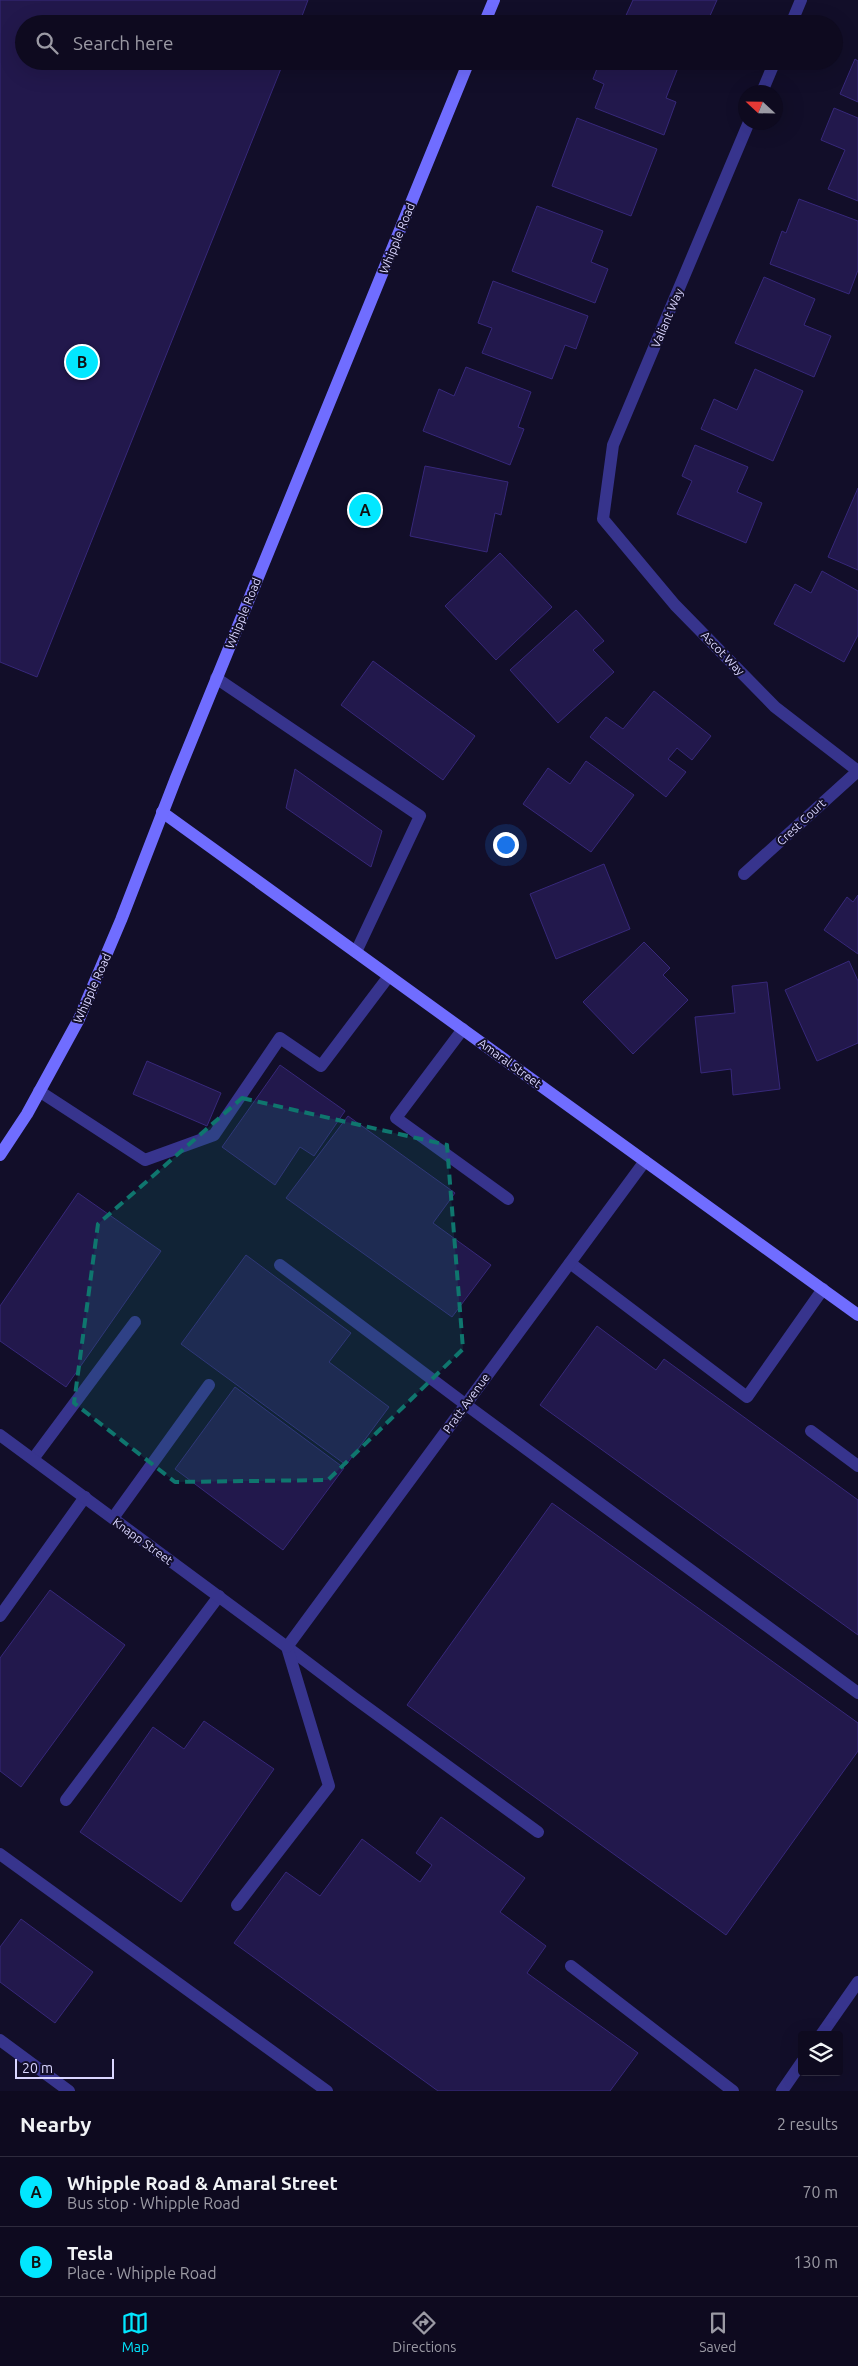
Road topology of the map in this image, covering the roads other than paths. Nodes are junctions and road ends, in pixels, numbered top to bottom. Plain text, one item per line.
1 (494, 0) edge
2 (801, 0) edge
3 (488, 15) edge
4 (795, 15) edge
5 (465, 70) edge
6 (771, 70) edge
7 (765, 85) edge
8 (746, 130) edge
9 (603, 519) joint
10 (216, 678) junction
11 (858, 771) edge
12 (162, 812) junction
13 (744, 874) dead end
14 (356, 952) junction
15 (389, 976) junction
16 (463, 1029) junction
17 (39, 1092) junction
18 (0, 1155) edge
19 (645, 1161) junction
20 (508, 1199) dead end
21 (570, 1263) junction
22 (280, 1265) dead end
23 (822, 1289) junction
24 (858, 1315) edge
25 (135, 1322) dead end
26 (209, 1385) dead end
27 (465, 1404) junction
28 (811, 1431) dead end
29 (0, 1435) edge
30 (33, 1459) junction
31 (858, 1466) edge
32 (85, 1497) junction
33 (112, 1518) junction
34 (219, 1596) junction
35 (0, 1616) edge
36 (287, 1646) junction
37 (858, 1694) edge
38 (66, 1800) dead end
39 (538, 1832) dead end
40 (0, 1854) edge
41 (238, 1905) dead end
42 (571, 1966) dead end
43 (858, 1982) edge
44 (824, 2031) edge
45 (0, 2040) edge
46 (798, 2068) edge
47 (69, 2091) edge
48 (327, 2091) edge
49 (733, 2091) edge
50 (782, 2091) edge

1 - 3 main road
2 - 4 street
5 - 10 main road, Whipple Road
6 - 7 street
8 - 9 street, Valiant Way
9 - 11 street, Ascot Way
10 - 12 main road, Whipple Road
10 - 14 street
11 - 13 street, Crest Court
12 - 14 main road, Amaral Street
12 - 17 main road, Whipple Road
14 - 15 main road, Amaral Street
15 - 16 main road, Amaral Street
15 - 17 street
16 - 19 main road, Amaral Street
16 - 20 street
17 - 18 main road, Whipple Road
19 - 21 street, Pratt Avenue
19 - 23 main road, Amaral Street
21 - 23 street
21 - 27 street, Pratt Avenue
22 - 27 street
23 - 24 main road, Amaral Street
25 - 30 street
26 - 33 street
27 - 36 street, Pratt Avenue
27 - 37 street
28 - 31 street
29 - 30 street, Knapp Street
30 - 32 street, Knapp Street
32 - 33 street, Knapp Street
32 - 35 street
33 - 34 street, Knapp Street
34 - 36 street, Knapp Street
34 - 38 street
36 - 39 street, Knapp Street
36 - 41 street
40 - 48 street
42 - 49 street
43 - 44 street
45 - 47 street
46 - 50 street

